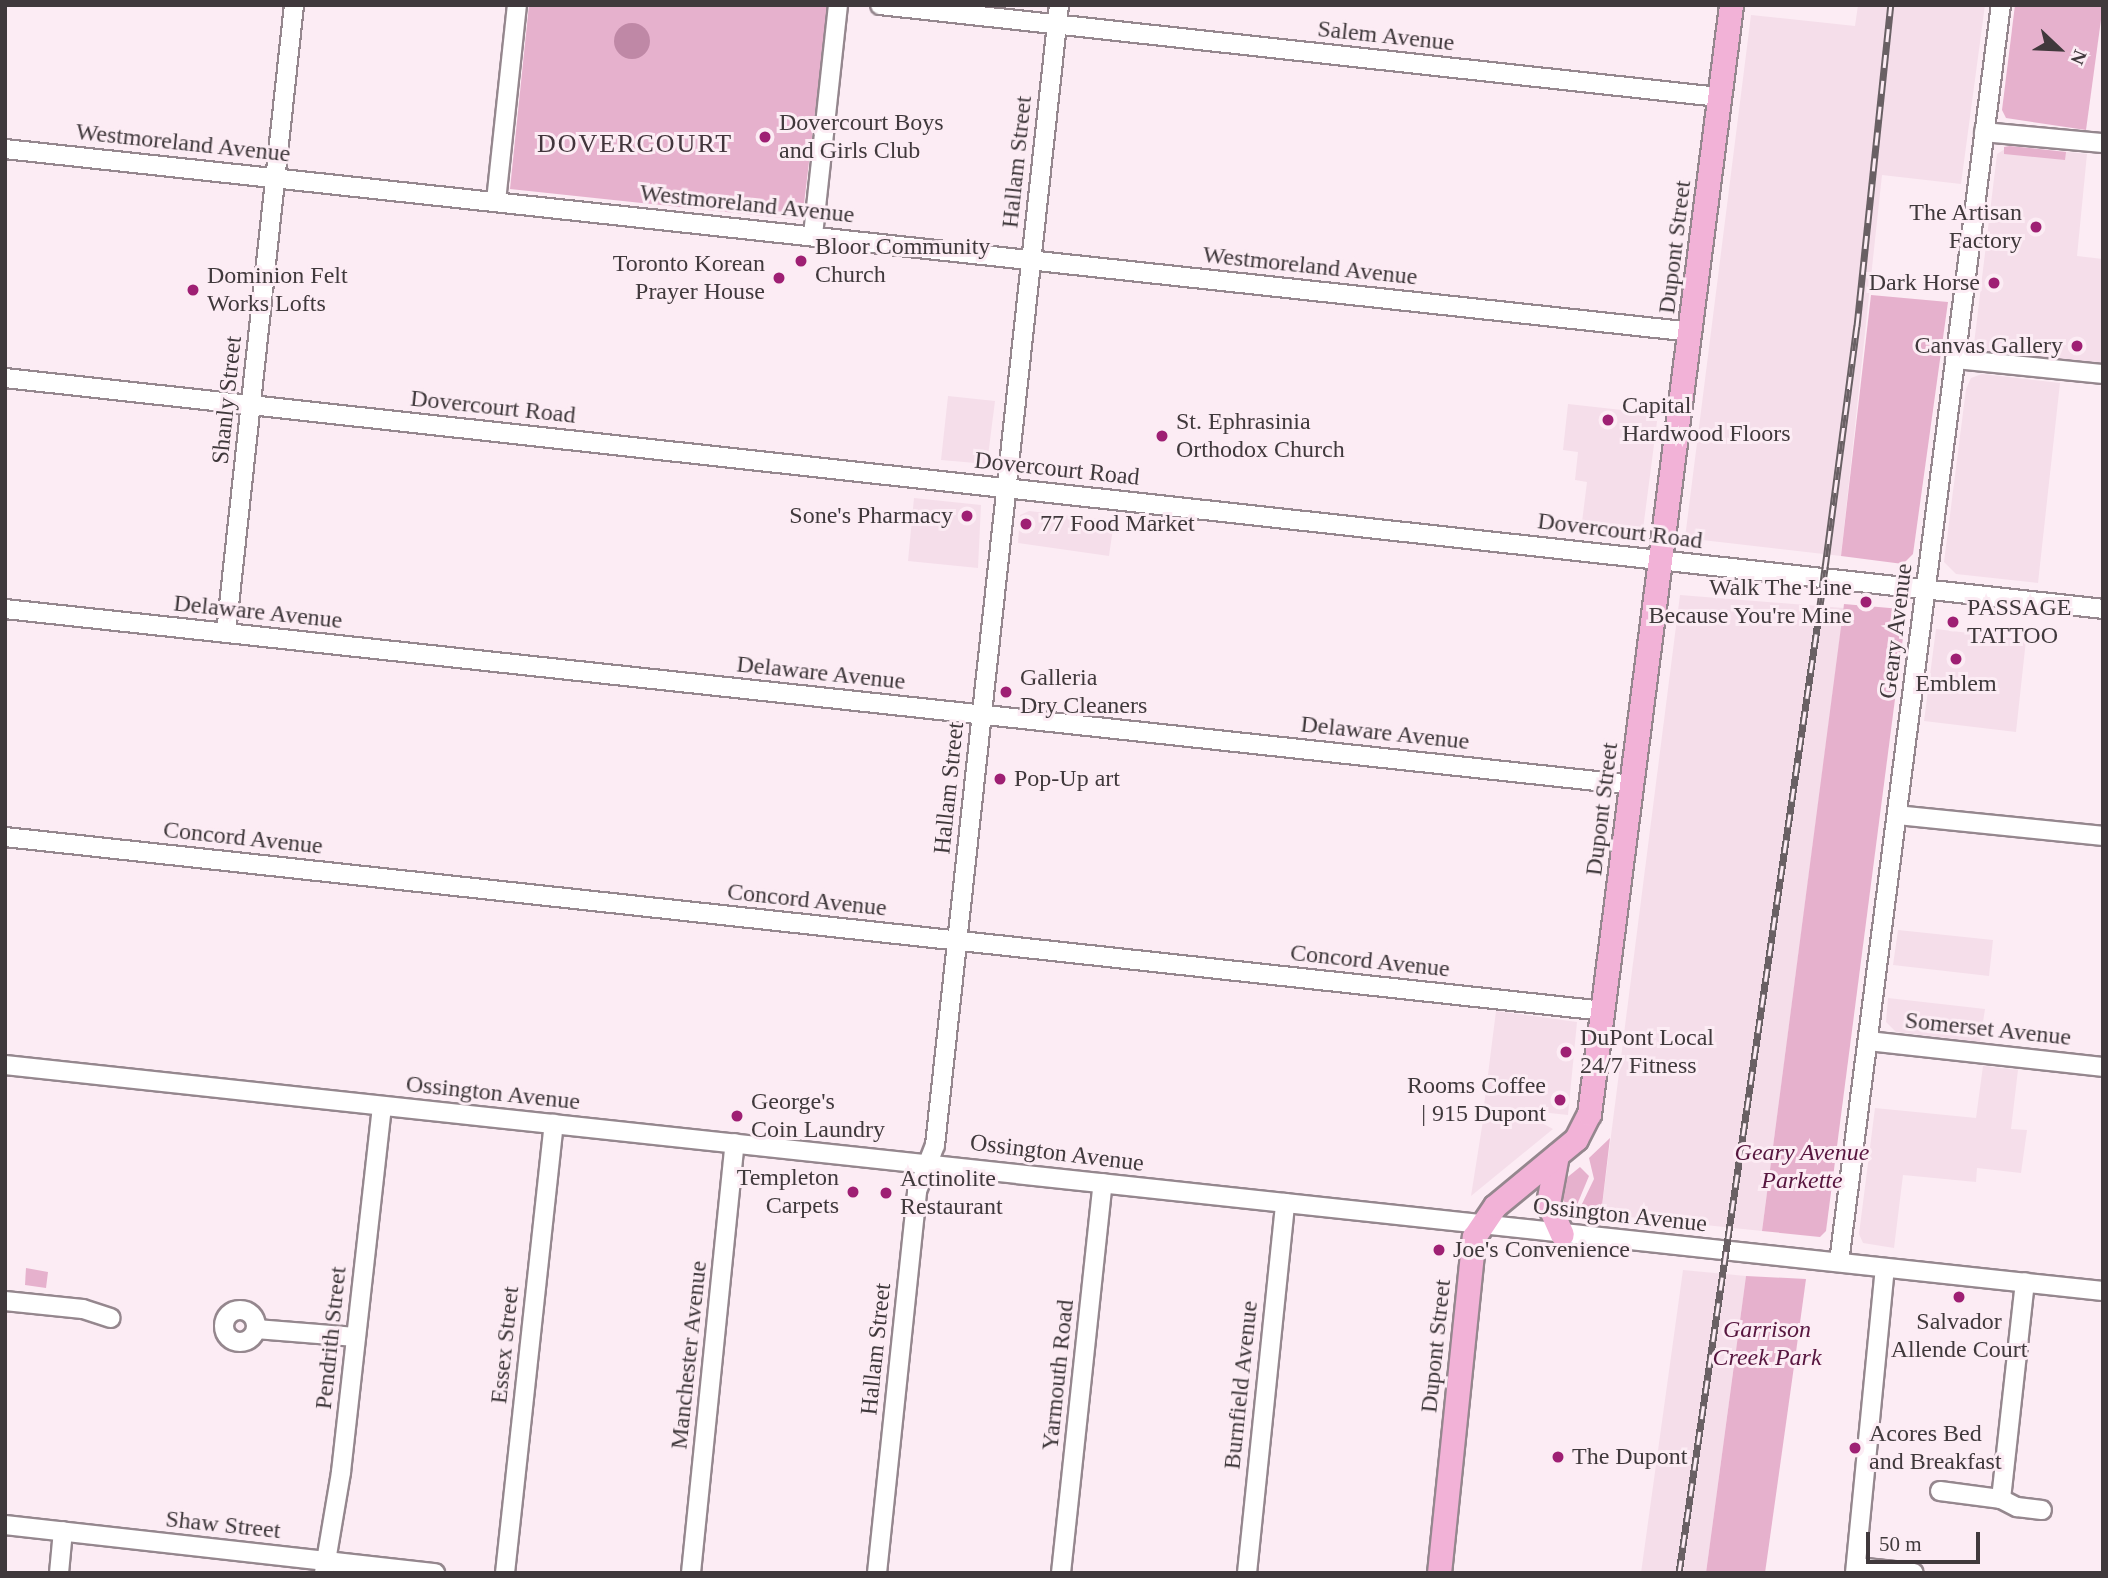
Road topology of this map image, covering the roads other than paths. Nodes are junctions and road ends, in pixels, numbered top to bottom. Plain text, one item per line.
1 (294, 5) edge
2 (517, 5) edge
3 (838, 5) edge
4 (880, 5) edge
5 (1059, 5) edge
6 (1731, 5) edge
7 (2001, 5) edge
8 (1056, 25) junction
9 (1719, 97) junction
10 (1984, 132) junction
11 (2103, 143) edge
12 (5, 149) edge
13 (276, 177) junction
14 (496, 201) junction
15 (813, 235) junction
16 (1031, 261) junction
17 (1691, 332) junction
18 (1955, 359) junction
19 (2103, 374) edge
20 (5, 378) edge
21 (251, 405) junction
22 (1006, 488) junction
23 (1660, 560) junction
24 (1926, 590) junction
25 (5, 609) edge
26 (2103, 609) edge
27 (226, 633) junction
28 (982, 715) junction
29 (1632, 785) junction
30 (1897, 815) junction
31 (2103, 836) edge
32 (5, 837) edge
33 (958, 939) junction
34 (1603, 1011) junction
35 (1868, 1041) junction
36 (5, 1065) edge
37 (2103, 1067) edge
38 (382, 1107) junction
39 (554, 1124) junction
40 (736, 1143) junction
41 (1557, 1155) junction
42 (929, 1163) junction
43 (1103, 1183) junction
44 (1285, 1203) junction
45 (1479, 1223) junction
46 (1562, 1234) junction
47 (1839, 1262) junction
48 (1885, 1268) junction
49 (2025, 1282) junction
50 (2103, 1291) edge
51 (5, 1301) edge
52 (111, 1318) dead end
53 (256, 1329) dead end
54 (356, 1337) junction
55 (1940, 1491) dead end
56 (2001, 1499) junction
57 (2042, 1510) dead end
58 (5, 1525) edge
59 (63, 1531) junction
60 (326, 1567) edge
61 (1855, 1570) edge
62 (59, 1573) edge
63 (435, 1573) edge
64 (505, 1573) edge
65 (691, 1573) edge
66 (877, 1573) edge
67 (1061, 1573) edge
68 (1247, 1573) edge
69 (1439, 1573) edge
70 (1914, 1573) edge

1 - 13 street, Shanly Street
2 - 14 street
3 - 15 street
4 - 8 street, Salem Avenue
5 - 8 street, Hallam Street
6 - 9 main road, Dupont Street
7 - 10 street, Geary Avenue
8 - 9 street, Salem Avenue
8 - 16 street, Hallam Street
9 - 17 main road, Dupont Street
10 - 11 street
10 - 18 street, Geary Avenue
12 - 13 street, Westmoreland Avenue
13 - 14 street, Westmoreland Avenue
13 - 21 street, Shanly Street
14 - 15 street, Westmoreland Avenue
15 - 16 street, Westmoreland Avenue
16 - 17 street, Westmoreland Avenue
16 - 22 street, Hallam Street
17 - 23 main road, Dupont Street
18 - 19 street
18 - 24 street, Geary Avenue
20 - 21 street, Dovercourt Road
21 - 22 street, Dovercourt Road
21 - 27 street, Shanly Street
22 - 23 street, Dovercourt Road
22 - 28 street, Hallam Street
23 - 24 street, Dovercourt Road
23 - 29 main road, Dupont Street
24 - 26 street, Dovercourt Road
24 - 30 street, Geary Avenue
25 - 27 street, Delaware Avenue
27 - 28 street, Delaware Avenue
28 - 29 street, Delaware Avenue
28 - 33 street, Hallam Street
29 - 34 main road, Dupont Street
30 - 31 street
30 - 35 street, Geary Avenue
32 - 33 street, Concord Avenue
33 - 34 street, Concord Avenue
33 - 42 street, Hallam Street
34 - 41 main road, Dupont Street
35 - 37 street, Somerset Avenue
35 - 47 street, Geary Avenue
36 - 38 street, Ossington Avenue
38 - 39 street, Ossington Avenue
38 - 54 street, Pendrith Street
39 - 40 street, Ossington Avenue
39 - 64 street, Essex Street
40 - 42 street, Ossington Avenue
40 - 65 street, Manchester Avenue
41 - 45 main road, Dupont Street
41 - 46 main road
42 - 43 street, Ossington Avenue
42 - 66 street, Hallam Street
43 - 44 street, Ossington Avenue
43 - 67 street, Yarmouth Road
44 - 45 street, Ossington Avenue
44 - 68 street, Burnfield Avenue
45 - 46 street, Ossington Avenue
45 - 69 main road, Dupont Street
46 - 47 street, Ossington Avenue
47 - 48 street, Ossington Avenue
48 - 49 street, Ossington Avenue
48 - 61 street
49 - 50 street, Ossington Avenue
49 - 56 street
51 - 52 street
53 - 54 street
54 - 60 street, Pendrith Street
55 - 56 street
56 - 57 street
58 - 59 street, Shaw Street
59 - 60 street, Shaw Street
59 - 62 street
60 - 63 street, Shaw Street
61 - 70 street

